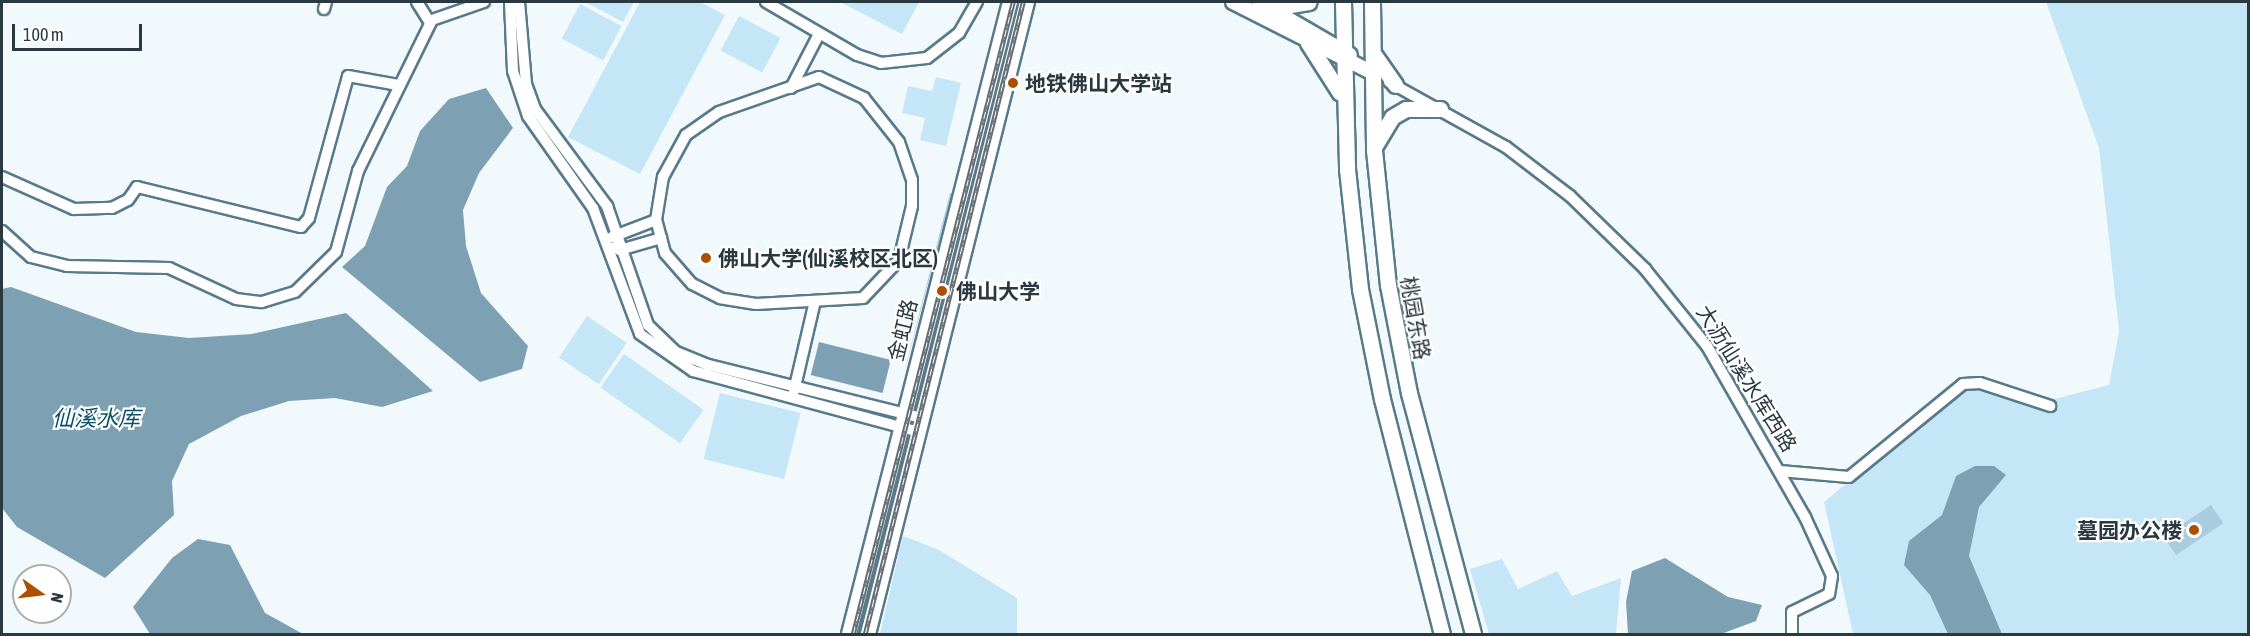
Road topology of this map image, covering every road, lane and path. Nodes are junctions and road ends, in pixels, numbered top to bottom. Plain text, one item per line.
1 (417, 2) edge
2 (484, 2) edge
3 (510, 2) edge
4 (519, 2) edge
5 (766, 2) edge
6 (977, 2) edge
7 (1010, 2) edge
8 (1027, 2) edge
9 (1233, 2) edge
10 (1309, 2) edge
11 (1343, 2) edge
12 (1372, 2) edge
13 (1265, 5) edge
14 (430, 23) junction
15 (819, 34) junction
16 (1371, 40) junction
17 (1308, 43) junction
18 (1342, 55) junction
19 (1371, 72) junction
20 (398, 85) junction
21 (1395, 85) junction
22 (791, 88) junction
23 (1343, 102) junction
24 (1440, 109) junction
25 (1374, 150) junction
26 (2, 177) edge
27 (656, 220) junction
28 (2, 231) edge
29 (615, 233) junction
30 (661, 238) junction
31 (608, 243) junction
32 (620, 250) junction
33 (815, 301) junction
34 (795, 386) junction
35 (792, 399) junction
36 (2050, 406) dead end
37 (902, 420) junction
38 (921, 425) junction
39 (1780, 471) junction
40 (849, 634) edge
41 (868, 634) edge
42 (1442, 634) edge
43 (1473, 634) edge
44 (1792, 634) edge

1 - 14 street
2 - 14 street
3 - 31 street
4 - 29 street
5 - 15 street
6 - 15 street
7 - 37 street, 金虹路
8 - 38 street, 金虹路
9 - 17 street
10 - 13 main road
11 - 18 main road
12 - 16 main road, 桃园东路
13 - 18 street, 大沥仙溪水库西路
14 - 20 street
15 - 22 street
16 - 19 main road, 桃园东路
16 - 21 main road
17 - 18 street
17 - 23 main road
18 - 19 street, 大沥仙溪水库西路
18 - 23 main road
19 - 21 street, 大沥仙溪水库西路
19 - 25 main road, 桃园东路
20 - 26 street
20 - 28 street
21 - 24 street, 大沥仙溪水库西路
22 - 27 street
22 - 33 street
23 - 42 main road
24 - 25 main road
24 - 39 street, 大沥仙溪水库西路
25 - 43 main road, 桃园东路
27 - 29 street
27 - 30 street
29 - 31 street
29 - 32 street
30 - 32 street
30 - 33 street
31 - 32 street
31 - 35 street
32 - 34 street
33 - 34 street
34 - 35 street
34 - 37 street
35 - 37 street
36 - 39 street, 大沥仙溪水库西路
37 - 38 street
37 - 40 street, 金虹路
38 - 41 street, 金虹路
39 - 44 street

